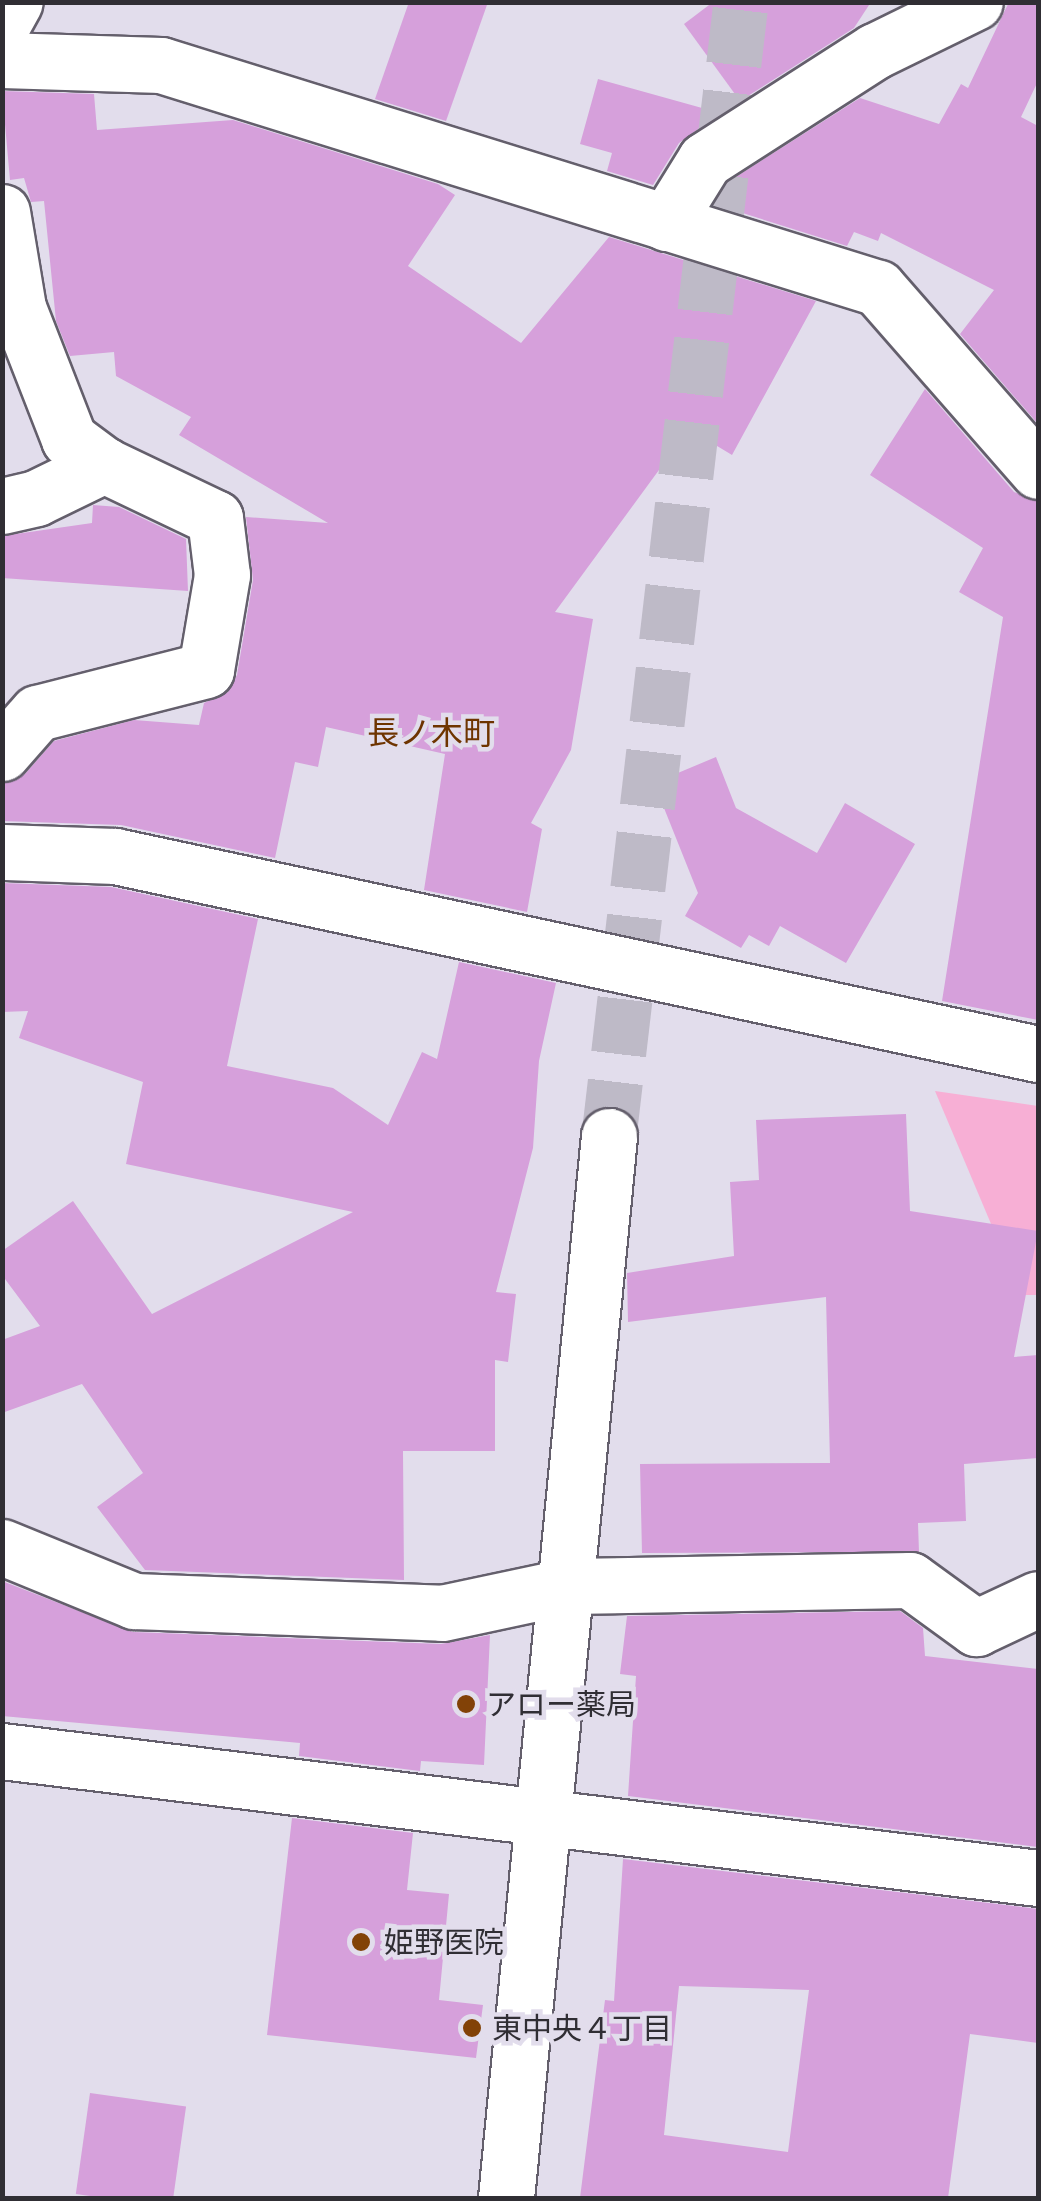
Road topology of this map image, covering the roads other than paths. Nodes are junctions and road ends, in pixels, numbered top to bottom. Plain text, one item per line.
1 (15, 2) edge
2 (975, 2) edge
3 (2, 24) edge
4 (2, 60) edge
5 (2, 212) edge
6 (666, 223) junction
7 (104, 465) junction
8 (1038, 472) edge
9 (2, 506) edge
10 (2, 754) edge
11 (2, 852) edge
12 (1038, 1054) edge
13 (609, 1136) tunnel mouth
14 (2, 1547) edge
15 (568, 1586) junction
16 (1038, 1599) edge
17 (2, 1751) edge
18 (548, 1817) junction
19 (1038, 1878) edge
20 (506, 2198) edge

1 - 3 street
2 - 6 street
4 - 6 street
5 - 7 street
6 - 8 street
7 - 9 street
7 - 10 street
11 - 12 street
13 - 15 street
14 - 15 street
15 - 16 street
15 - 18 street
17 - 18 street
18 - 19 street
18 - 20 street

